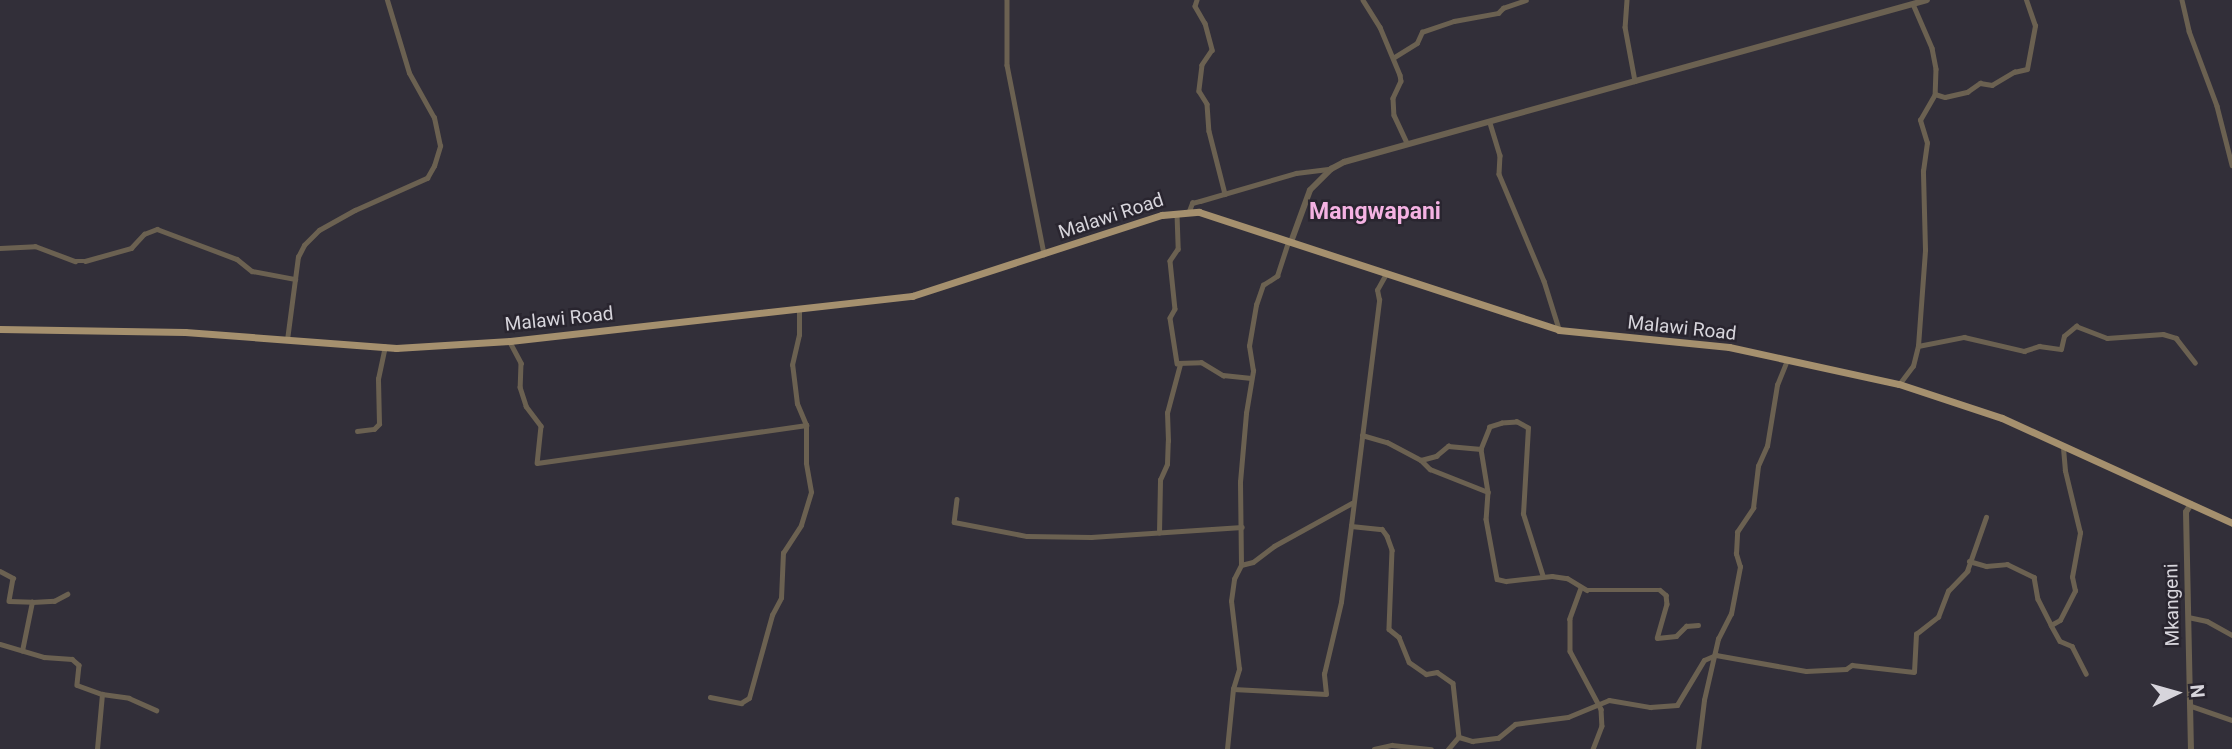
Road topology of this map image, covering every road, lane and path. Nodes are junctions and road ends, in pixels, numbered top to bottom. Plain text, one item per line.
1 (387, 0) edge
2 (1007, 0) edge
3 (1197, 0) edge
4 (1363, 0) edge
5 (1526, 0) edge
6 (1627, 0) edge
7 (1927, 0) edge
8 (2026, 0) edge
9 (2182, 0) edge
10 (1913, 4) junction
11 (1393, 58) junction
12 (1635, 81) junction
13 (1934, 94) junction
14 (1490, 123) junction
15 (1408, 143) junction
16 (2232, 165) edge
17 (1331, 169) junction
18 (1225, 194) junction
19 (1189, 211) junction
20 (1177, 212) junction
21 (1290, 242) junction
22 (0, 248) edge
23 (1044, 255) junction
24 (1385, 274) junction
25 (295, 279) junction
26 (799, 309) junction
27 (0, 329) edge
28 (1559, 330) junction
29 (287, 340) junction
30 (510, 341) junction
31 (1918, 346) junction
32 (385, 347) junction
33 (1788, 359) junction
34 (2195, 362) dead end
35 (1180, 364) junction
36 (1251, 378) junction
37 (1899, 384) junction
38 (806, 425) junction
39 (358, 431) dead end
40 (1362, 435) junction
41 (2063, 445) junction
42 (1481, 449) junction
43 (1421, 460) junction
44 (1488, 492) junction
45 (957, 499) dead end
46 (1352, 503) junction
47 (2191, 504) junction
48 (1986, 517) dead end
49 (2232, 523) edge
50 (1351, 526) junction
51 (1242, 527) junction
52 (1159, 533) junction
53 (1969, 561) junction
54 (1241, 565) junction
55 (0, 571) edge
56 (1543, 577) junction
57 (1581, 588) junction
58 (67, 594) dead end
59 (32, 601) junction
60 (2188, 617) junction
61 (1698, 625) dead end
62 (2051, 625) junction
63 (2232, 635) edge
64 (0, 644) edge
65 (22, 651) junction
66 (1716, 655) junction
67 (2086, 674) dead end
68 (1233, 689) junction
69 (102, 694) junction
70 (710, 697) dead end
71 (1599, 703) junction
72 (2191, 706) junction
73 (156, 710) dead end
74 (2232, 720) edge
75 (1459, 737) junction
76 (97, 749) edge
77 (1227, 749) edge
78 (1374, 749) edge
79 (1431, 749) edge
80 (1448, 749) edge
81 (1593, 749) edge
82 (1698, 749) edge
83 (2191, 749) edge

1 - 25 street
2 - 23 street
3 - 18 street
4 - 11 street
5 - 11 street
6 - 12 street
7 - 10 street
8 - 13 street
9 - 16 street
10 - 12 street
10 - 13 street
11 - 15 street
12 - 14 street
13 - 31 street
14 - 15 street
14 - 28 street
15 - 17 street
17 - 18 street
17 - 21 street
18 - 19 street
19 - 20 main road, Malawi Road
19 - 21 main road, Malawi Road
20 - 23 main road, Malawi Road
20 - 35 street
21 - 24 main road, Malawi Road
21 - 36 street
22 - 25 street
23 - 26 main road, Malawi Road
24 - 28 main road, Malawi Road
24 - 40 street
25 - 29 street
26 - 30 main road, Malawi Road
26 - 38 street
27 - 29 main road, Malawi Road
28 - 33 main road, Malawi Road
29 - 32 main road, Malawi Road
30 - 32 main road, Malawi Road
30 - 38 street
31 - 34 street
31 - 37 street
32 - 39 street
33 - 37 main road, Malawi Road
33 - 66 street
35 - 36 street
35 - 52 street
36 - 51 street
37 - 41 main road, Malawi Road
38 - 70 street
40 - 43 street
40 - 46 street
41 - 47 main road, Malawi Road
41 - 62 street
42 - 43 street
42 - 44 street
42 - 56 street
43 - 44 street
44 - 56 street
45 - 52 street
46 - 50 street
46 - 54 street
47 - 49 main road, Malawi Road
47 - 60 street, Mkangeni
48 - 53 street
50 - 68 street
50 - 75 street
51 - 52 street
51 - 54 street
53 - 62 street
53 - 66 street
54 - 68 street
55 - 59 street
56 - 57 street
57 - 61 street
57 - 71 street
58 - 59 street
59 - 65 street
60 - 63 street
60 - 72 street, Mkangeni
62 - 67 street
64 - 65 street
65 - 69 street
66 - 71 street
66 - 82 street
68 - 77 street
69 - 73 street
69 - 76 street
71 - 75 street
71 - 81 street
72 - 74 street
72 - 83 street, Mkangeni
75 - 80 street
78 - 79 street

